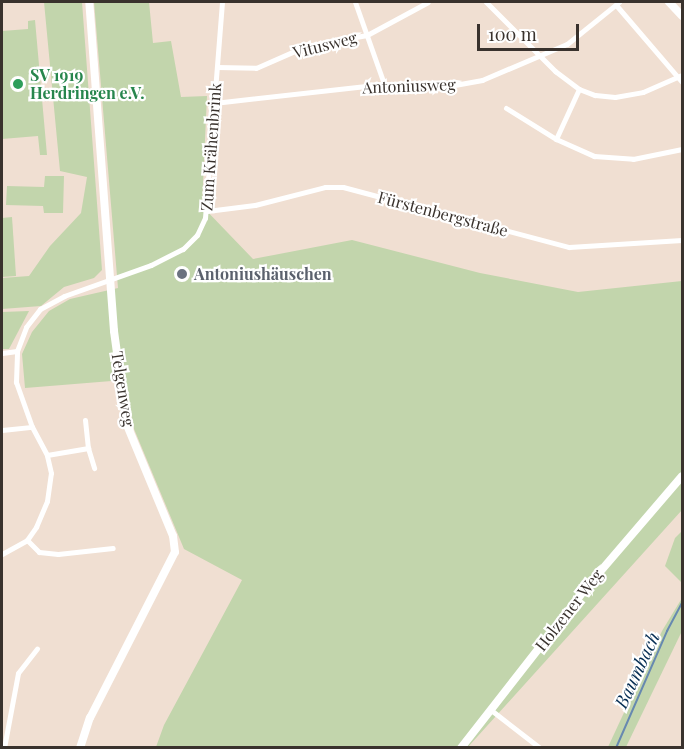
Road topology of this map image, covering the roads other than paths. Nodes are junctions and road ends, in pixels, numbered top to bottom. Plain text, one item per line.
1 (89, 2) edge
2 (222, 2) edge
3 (356, 2) edge
4 (428, 2) edge
5 (486, 2) edge
6 (669, 2) edge
7 (617, 3) edge
8 (682, 16) edge
9 (367, 35) junction
10 (539, 57) junction
11 (217, 67) junction
12 (682, 78) edge
13 (384, 84) junction
14 (579, 89) junction
15 (214, 103) junction
16 (506, 108) dead end
17 (556, 139) junction
18 (682, 149) edge
19 (207, 211) junction
20 (682, 240) edge
21 (111, 279) junction
22 (17, 351) junction
23 (2, 353) edge
24 (85, 420) dead end
25 (32, 427) junction
26 (2, 430) edge
27 (88, 448) junction
28 (47, 455) junction
29 (94, 468) dead end
30 (682, 476) edge
31 (27, 540) junction
32 (113, 548) dead end
33 (2, 554) edge
34 (37, 649) dead end
35 (491, 710) junction
36 (4, 747) edge
37 (80, 747) edge
38 (461, 747) edge
39 (540, 747) edge

1 - 21 main road, Telgenweg
2 - 11 street, Zum Krähenbrink
3 - 9 street
4 - 9 street, Vitusweg
5 - 10 street
6 - 8 main road
7 - 10 street, Antoniusweg
7 - 12 street
9 - 11 street, Vitusweg
9 - 13 street
10 - 13 street, Antoniusweg
10 - 14 street
11 - 15 street, Zum Krähenbrink
12 - 14 street
13 - 15 street, Antoniusweg
14 - 17 street
15 - 19 street, Zum Krähenbrink
16 - 17 street
17 - 18 street
19 - 20 street, Fürstenbergstraße
19 - 21 street, Zum Krähenbrink
21 - 22 street, Zum Krähenbrink
21 - 37 main road, Telgenweg
22 - 23 street
22 - 25 street
24 - 27 street
25 - 26 street
25 - 28 street
27 - 28 street
27 - 29 street
28 - 31 street
30 - 35 main road, Holzener Weg
31 - 32 street
31 - 33 street
34 - 36 street
35 - 38 main road, Holzener Weg
35 - 39 street

